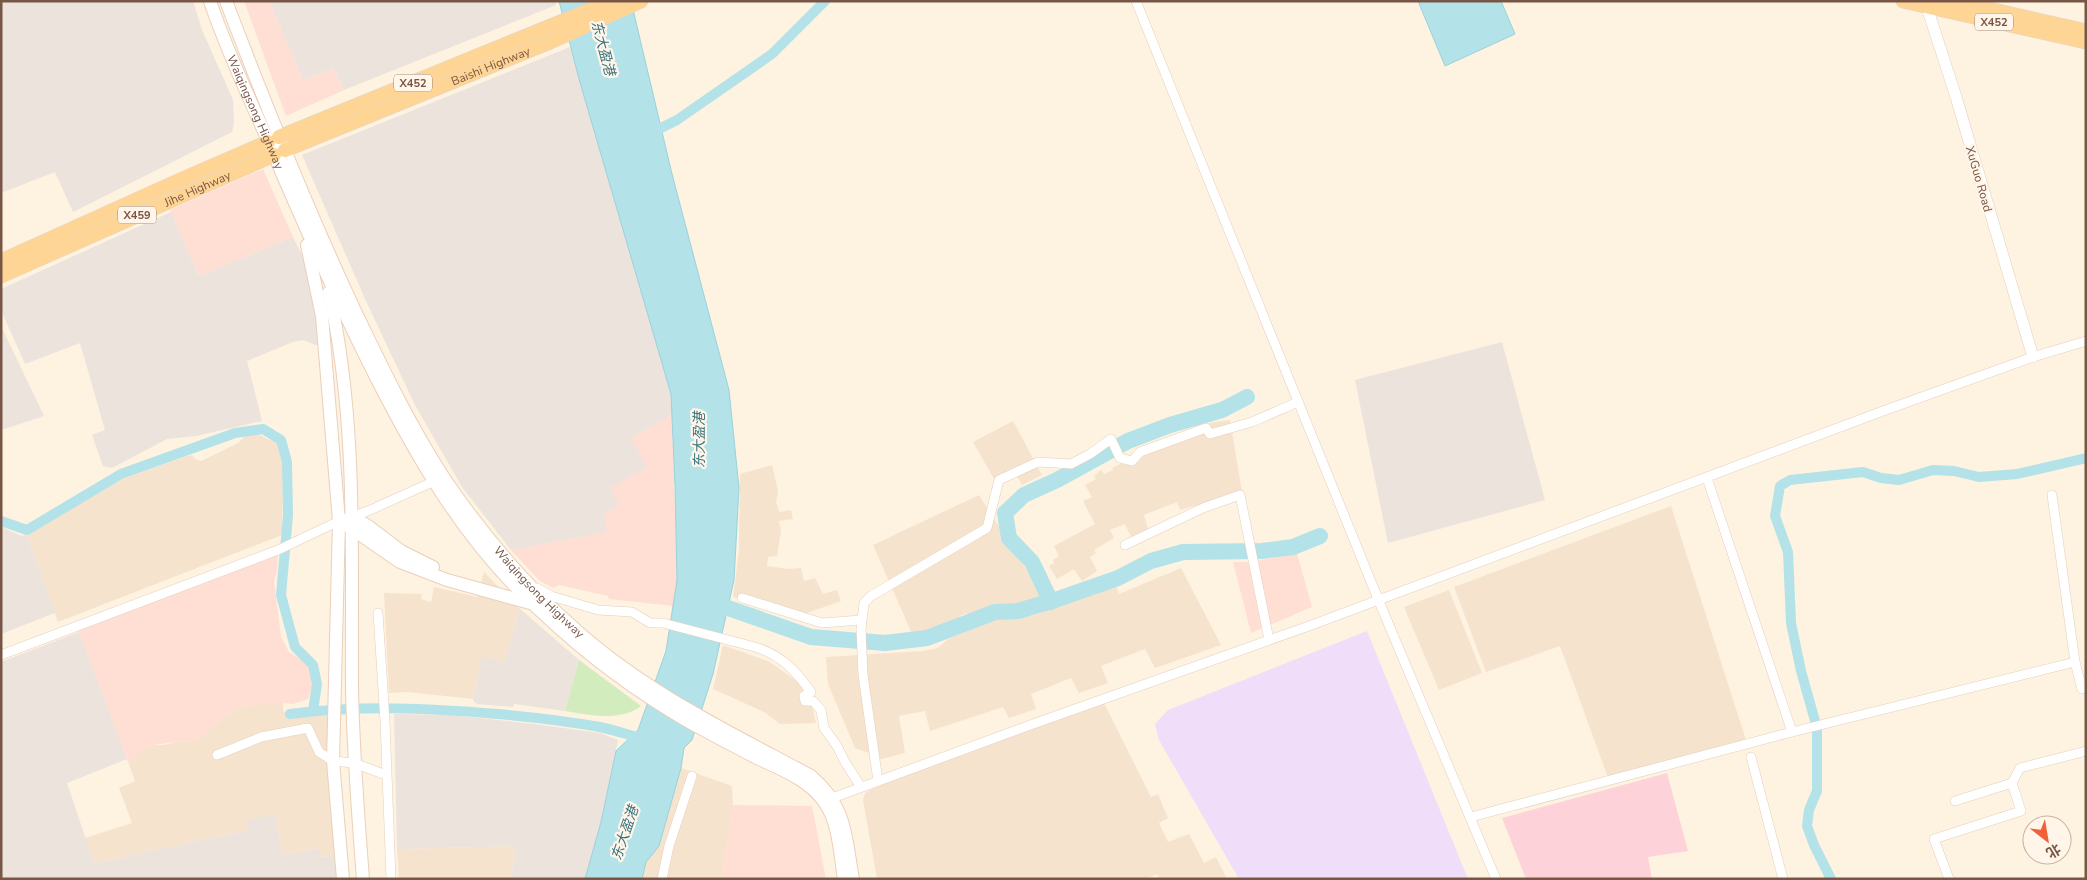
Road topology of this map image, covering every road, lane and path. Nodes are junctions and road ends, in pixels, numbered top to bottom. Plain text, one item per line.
1 (210, 1) edge
2 (226, 1) edge
3 (612, 1) edge
4 (1136, 1) edge
5 (1903, 1) edge
6 (1953, 1) edge
7 (640, 2) edge
8 (1925, 4) edge
9 (2086, 32) edge
10 (548, 35) junction
11 (2086, 42) edge
12 (277, 146) junction
13 (307, 218) junction
14 (1, 262) edge
15 (323, 269) junction
16 (1, 276) edge
17 (2086, 341) edge
18 (2033, 357) junction
19 (1298, 402) junction
20 (1707, 478) junction
21 (438, 479) junction
22 (2052, 495) dead end
23 (348, 522) junction
24 (1125, 545) dead end
25 (524, 588) junction
26 (742, 598) dead end
27 (1378, 599) junction
28 (538, 601) junction
29 (378, 613) dead end
30 (861, 624) junction
31 (1269, 640) junction
32 (1, 656) edge
33 (2075, 662) junction
34 (2082, 689) dead end
35 (1795, 731) junction
36 (2086, 751) edge
37 (217, 755) dead end
38 (1752, 757) dead end
39 (333, 761) junction
40 (354, 763) junction
41 (386, 775) junction
42 (692, 776) dead end
43 (878, 781) junction
44 (2012, 783) junction
45 (861, 787) junction
46 (828, 800) junction
47 (1955, 801) dead end
48 (1471, 817) junction
49 (343, 879) edge
50 (363, 879) edge
51 (391, 879) edge
52 (662, 879) edge
53 (844, 879) edge
54 (853, 879) edge
55 (1496, 879) edge
56 (1782, 879) edge
57 (1949, 879) edge

1 - 12 main road, Waiqingsong Highway
2 - 12 main road, Waiqingsong Highway
3 - 10 main road, Baishi Highway / X452
4 - 19 street
5 - 8 main road, X452
6 - 9 main road, X452
7 - 10 main road, Baishi Highway / X452
8 - 11 main road, X452
8 - 18 street, XuGuo Road
10 - 12 main road, Baishi Highway / X452
12 - 13 main road, Waiqingsong Highway
12 - 14 main road, Jihe Highway / X459
12 - 16 main road, Jihe Highway / X459
13 - 15 main road, Waiqingsong Highway
13 - 21 main road, Waiqingsong Highway
13 - 23 main road, Waiqingsong Highway
15 - 21 main road, Waiqingsong Highway
15 - 23 main road, Waiqingsong Highway
17 - 18 street
18 - 20 street
19 - 27 street
19 - 30 street
20 - 27 street
20 - 35 street
21 - 23 street
21 - 25 main road, Waiqingsong Highway
22 - 33 street
23 - 25 main road
23 - 28 main road
23 - 32 street
23 - 39 main road, Waiqingsong Highway
23 - 40 main road, Waiqingsong Highway
24 - 31 street
25 - 28 main road, Waiqingsong Highway
25 - 45 street
26 - 30 street
27 - 31 street
27 - 48 street
28 - 46 main road, Waiqingsong Highway
29 - 41 street
30 - 43 street
31 - 43 street
33 - 34 street
33 - 35 street
35 - 48 street
36 - 44 street
37 - 39 street
38 - 56 street
39 - 40 street
39 - 49 main road, Waiqingsong Highway
40 - 41 street
40 - 50 main road, Waiqingsong Highway
41 - 51 street
42 - 52 street
43 - 45 street
44 - 47 street
44 - 57 street
45 - 46 street
46 - 53 main road, Waiqingsong Highway
46 - 54 main road, Waiqingsong Highway
48 - 55 street

